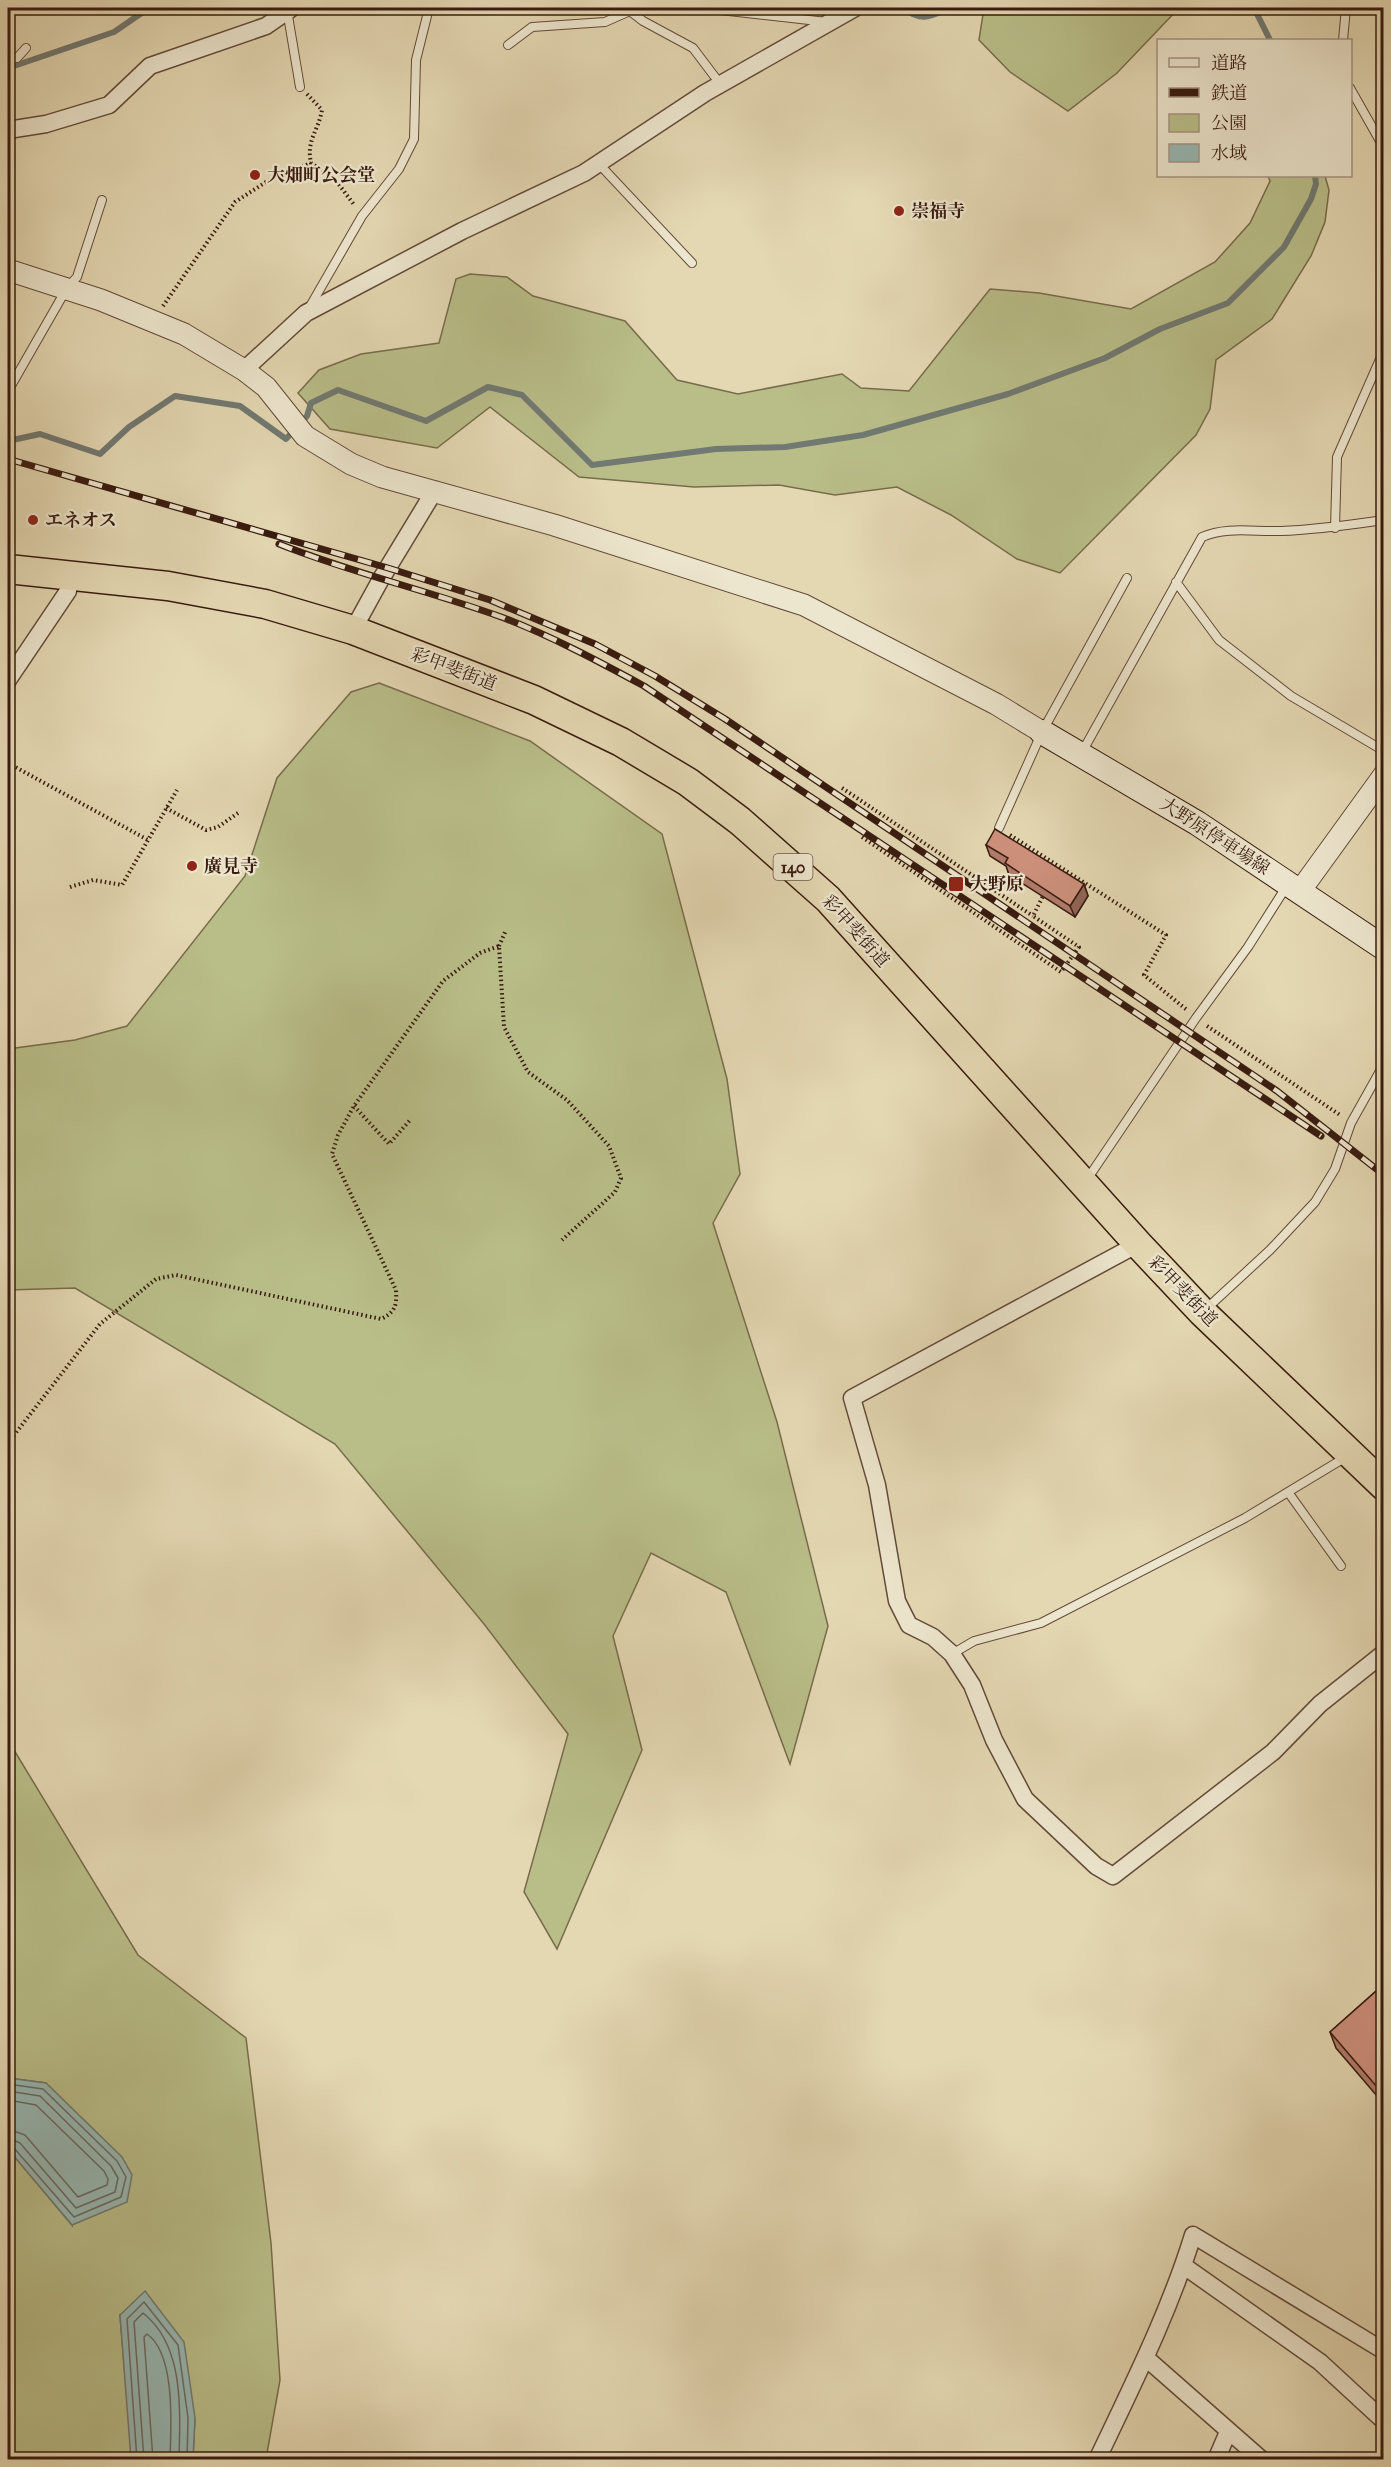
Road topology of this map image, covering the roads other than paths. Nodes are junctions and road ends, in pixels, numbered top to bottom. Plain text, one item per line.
1 (288, 8) edge
2 (429, 8) edge
3 (618, 8) edge
4 (646, 8) edge
5 (702, 8) edge
6 (855, 8) edge
7 (1346, 8) edge
8 (630, 11) junction
9 (832, 22) junction
10 (1343, 39) edge
11 (508, 45) dead end
12 (26, 48) dead end
13 (8, 59) edge
14 (722, 85) junction
15 (300, 87) road end
16 (1352, 92) edge
17 (8, 130) edge
18 (1383, 148) edge
19 (599, 164) junction
20 (102, 200) dead end
21 (693, 263) dead end
22 (8, 270) edge
23 (67, 288) junction
24 (306, 313) junction
25 (1383, 350) edge
26 (244, 370) junction
27 (8, 392) edge
28 (435, 490) junction
29 (1383, 520) edge
30 (1335, 528) junction
31 (8, 569) edge
32 (69, 574) junction
33 (1127, 578) dead end
34 (1176, 582) junction
35 (353, 630) junction
36 (8, 680) edge
37 (1042, 732) junction
38 (1383, 751) edge
39 (1081, 754) junction
40 (1383, 775) edge
41 (999, 828) edge
42 (1294, 887) junction
43 (1383, 948) edge
44 (1383, 1065) edge
45 (1084, 1184) junction
46 (1138, 1244) junction
47 (1202, 1312) junction
48 (1351, 1453) junction
49 (1383, 1486) edge
50 (1288, 1492) junction
51 (1341, 1566) dead end
52 (1383, 1653) edge
53 (952, 1654) junction
54 (1184, 2266) junction
55 (1383, 2351) edge
56 (1146, 2358) junction
57 (1383, 2421) edge
58 (1228, 2432) junction
59 (1097, 2460) edge
60 (1216, 2460) edge
61 (1262, 2460) edge

1 - 15 lane
1 - 17 street
2 - 24 lane
3 - 8 lane
4 - 8 lane
5 - 9 lane
6 - 9 street
7 - 10 lane
8 - 11 lane
8 - 14 lane
9 - 14 street
12 - 13 lane
14 - 19 street
16 - 18 lane
19 - 21 lane
19 - 24 street
20 - 23 lane
22 - 23 street
23 - 26 street
23 - 27 lane
24 - 26 street
25 - 30 lane
26 - 28 street
28 - 35 street
28 - 37 street
29 - 30 lane
30 - 34 lane
31 - 32 highway, 彩甲斐街道 / 140
32 - 35 highway, 彩甲斐街道 / 140
32 - 36 street
33 - 37 lane
34 - 38 lane
34 - 39 lane
35 - 45 highway, 彩甲斐街道 / 140
37 - 39 main road, 大野原停車場線
37 - 41 lane
39 - 42 main road, 大野原停車場線
40 - 42 street
42 - 43 main road, 大野原停車場線
42 - 45 lane
44 - 47 lane
45 - 46 highway, 彩甲斐街道 / 140
46 - 47 highway, 彩甲斐街道 / 140
46 - 53 street
47 - 48 highway, 彩甲斐街道 / 140
48 - 49 highway, 彩甲斐街道 / 140
48 - 50 lane
50 - 51 lane
50 - 53 lane
52 - 53 street
54 - 55 street
54 - 56 street
54 - 57 street
56 - 58 street
56 - 59 street
58 - 60 street
58 - 61 street

